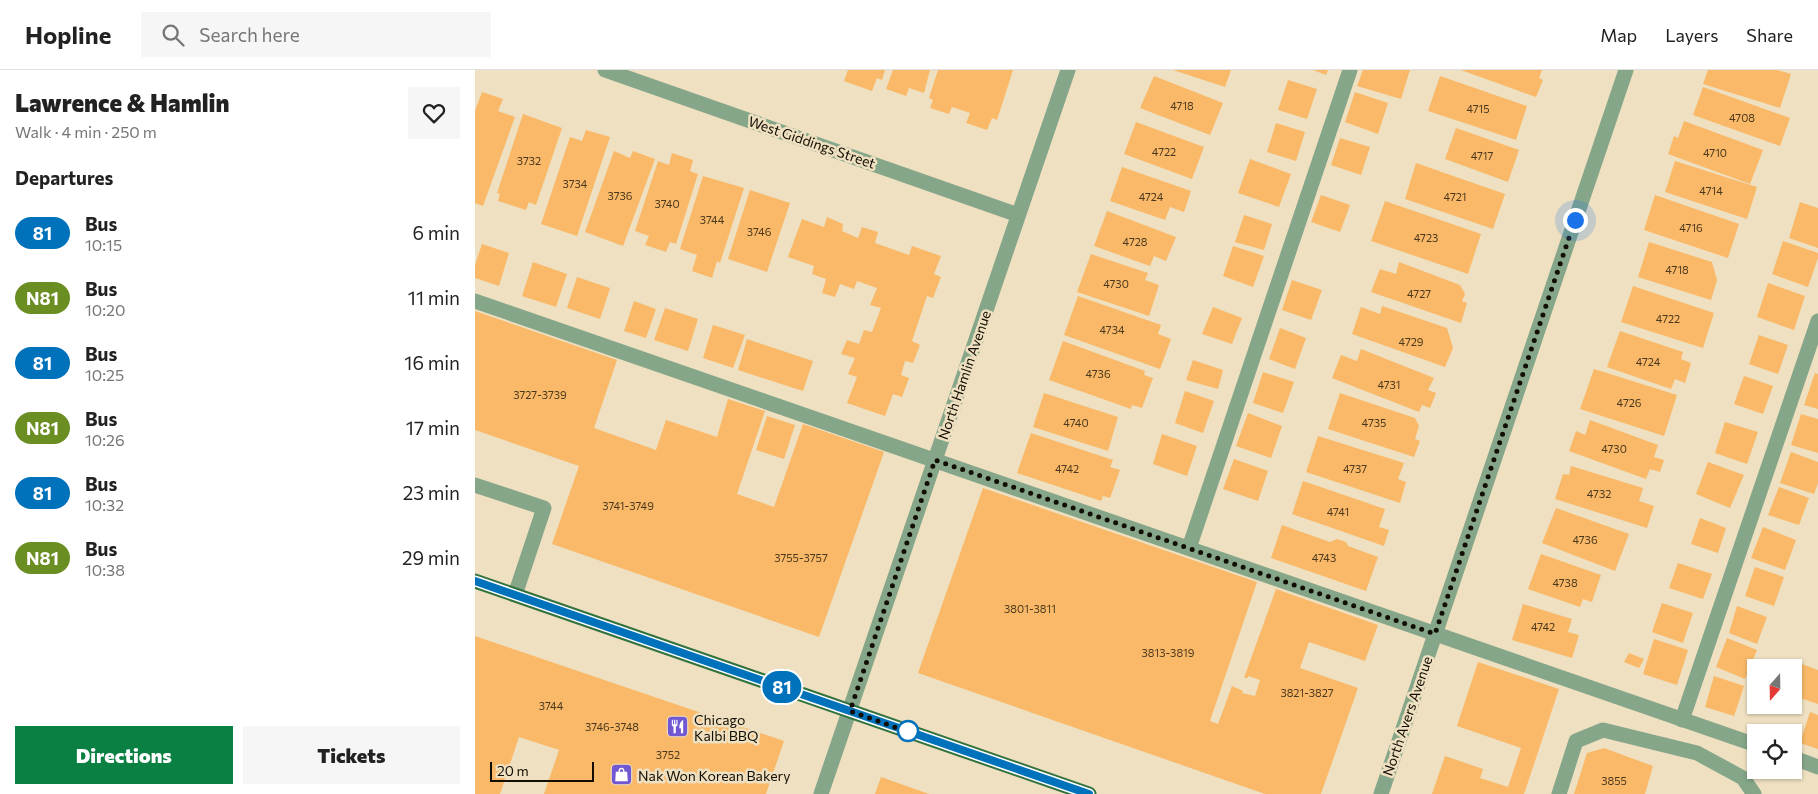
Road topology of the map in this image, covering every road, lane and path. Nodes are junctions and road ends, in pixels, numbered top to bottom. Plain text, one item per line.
1 (605, 70) edge
2 (1068, 70) edge
3 (1350, 70) edge
4 (1626, 70) edge
5 (1018, 215) junction
6 (475, 300) edge
7 (1818, 322) edge
8 (935, 460) junction
9 (475, 485) edge
10 (1189, 548) junction
11 (475, 581) edge
12 (515, 595) junction
13 (1435, 634) junction
14 (850, 711) junction
15 (1683, 720) junction
16 (1747, 742) edge
17 (1802, 761) edge
18 (1818, 767) edge
19 (821, 794) edge
20 (1089, 794) edge
21 (1381, 794) edge
22 (1559, 794) edge
23 (1754, 794) edge

1 - 5 street, West Giddings Street
2 - 5 street, North Hamlin Avenue
3 - 10 street
4 - 13 street, North Avers Avenue
5 - 8 street, North Hamlin Avenue
6 - 8 street
7 - 15 street
8 - 10 street
8 - 14 street, North Hamlin Avenue
9 - 12 street
10 - 13 street
11 - 12 main road
12 - 14 main road
13 - 15 street
13 - 21 street, North Avers Avenue
14 - 19 street, North Hamlin Avenue
14 - 20 main road
15 - 16 street
17 - 18 street
22 - 23 street

